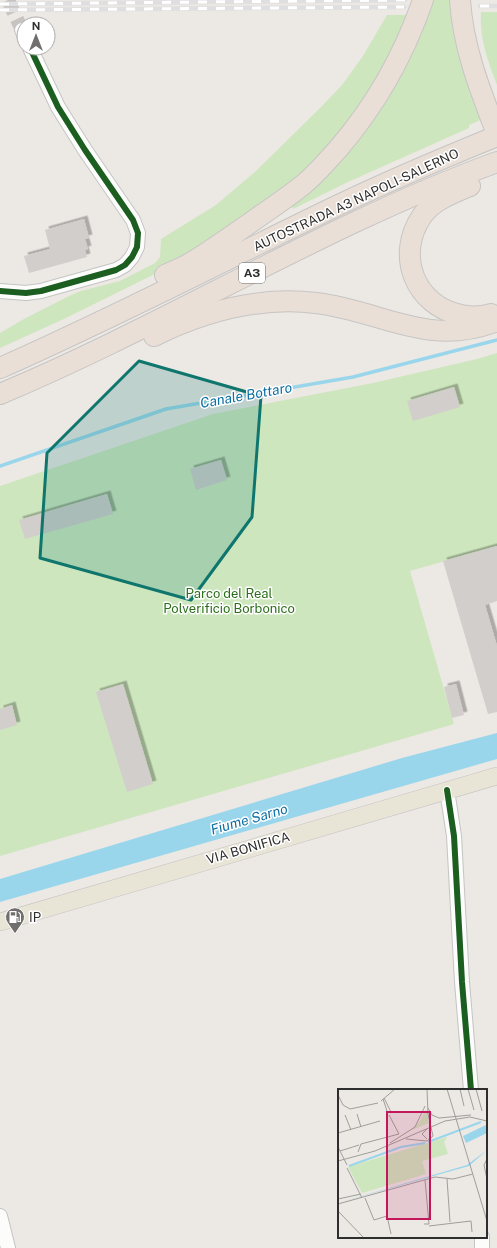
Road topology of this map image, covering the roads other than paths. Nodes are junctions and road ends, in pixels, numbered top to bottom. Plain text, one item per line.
1 (423, 0) edge
2 (460, 0) edge
3 (469, 0) edge
4 (34, 56) edge
5 (493, 112) edge
6 (497, 135) edge
7 (497, 162) edge
8 (497, 174) edge
9 (0, 291) edge
10 (497, 313) edge
11 (497, 321) edge
12 (31, 355) junction
13 (0, 368) edge
14 (5, 392) edge
15 (497, 776) edge
16 (446, 790) junction
17 (0, 922) edge
18 (471, 1089) edge
19 (0, 1216) edge
20 (8, 1248) edge

1 - 12 highway
2 - 5 highway
3 - 5 highway
4 - 9 street
5 - 6 highway
6 - 12 highway, AUTOSTRADA A3 NAPOLI-SALERNO / A3
7 - 14 highway, AUTOSTRADA A3 NAPOLI-SALERNO / A3
8 - 10 highway
11 - 14 highway
12 - 13 highway, AUTOSTRADA A3 NAPOLI-SALERNO / A3
15 - 16 main road, VIA BONIFICA
16 - 17 main road, VIA BONIFICA
16 - 18 street
19 - 20 street

